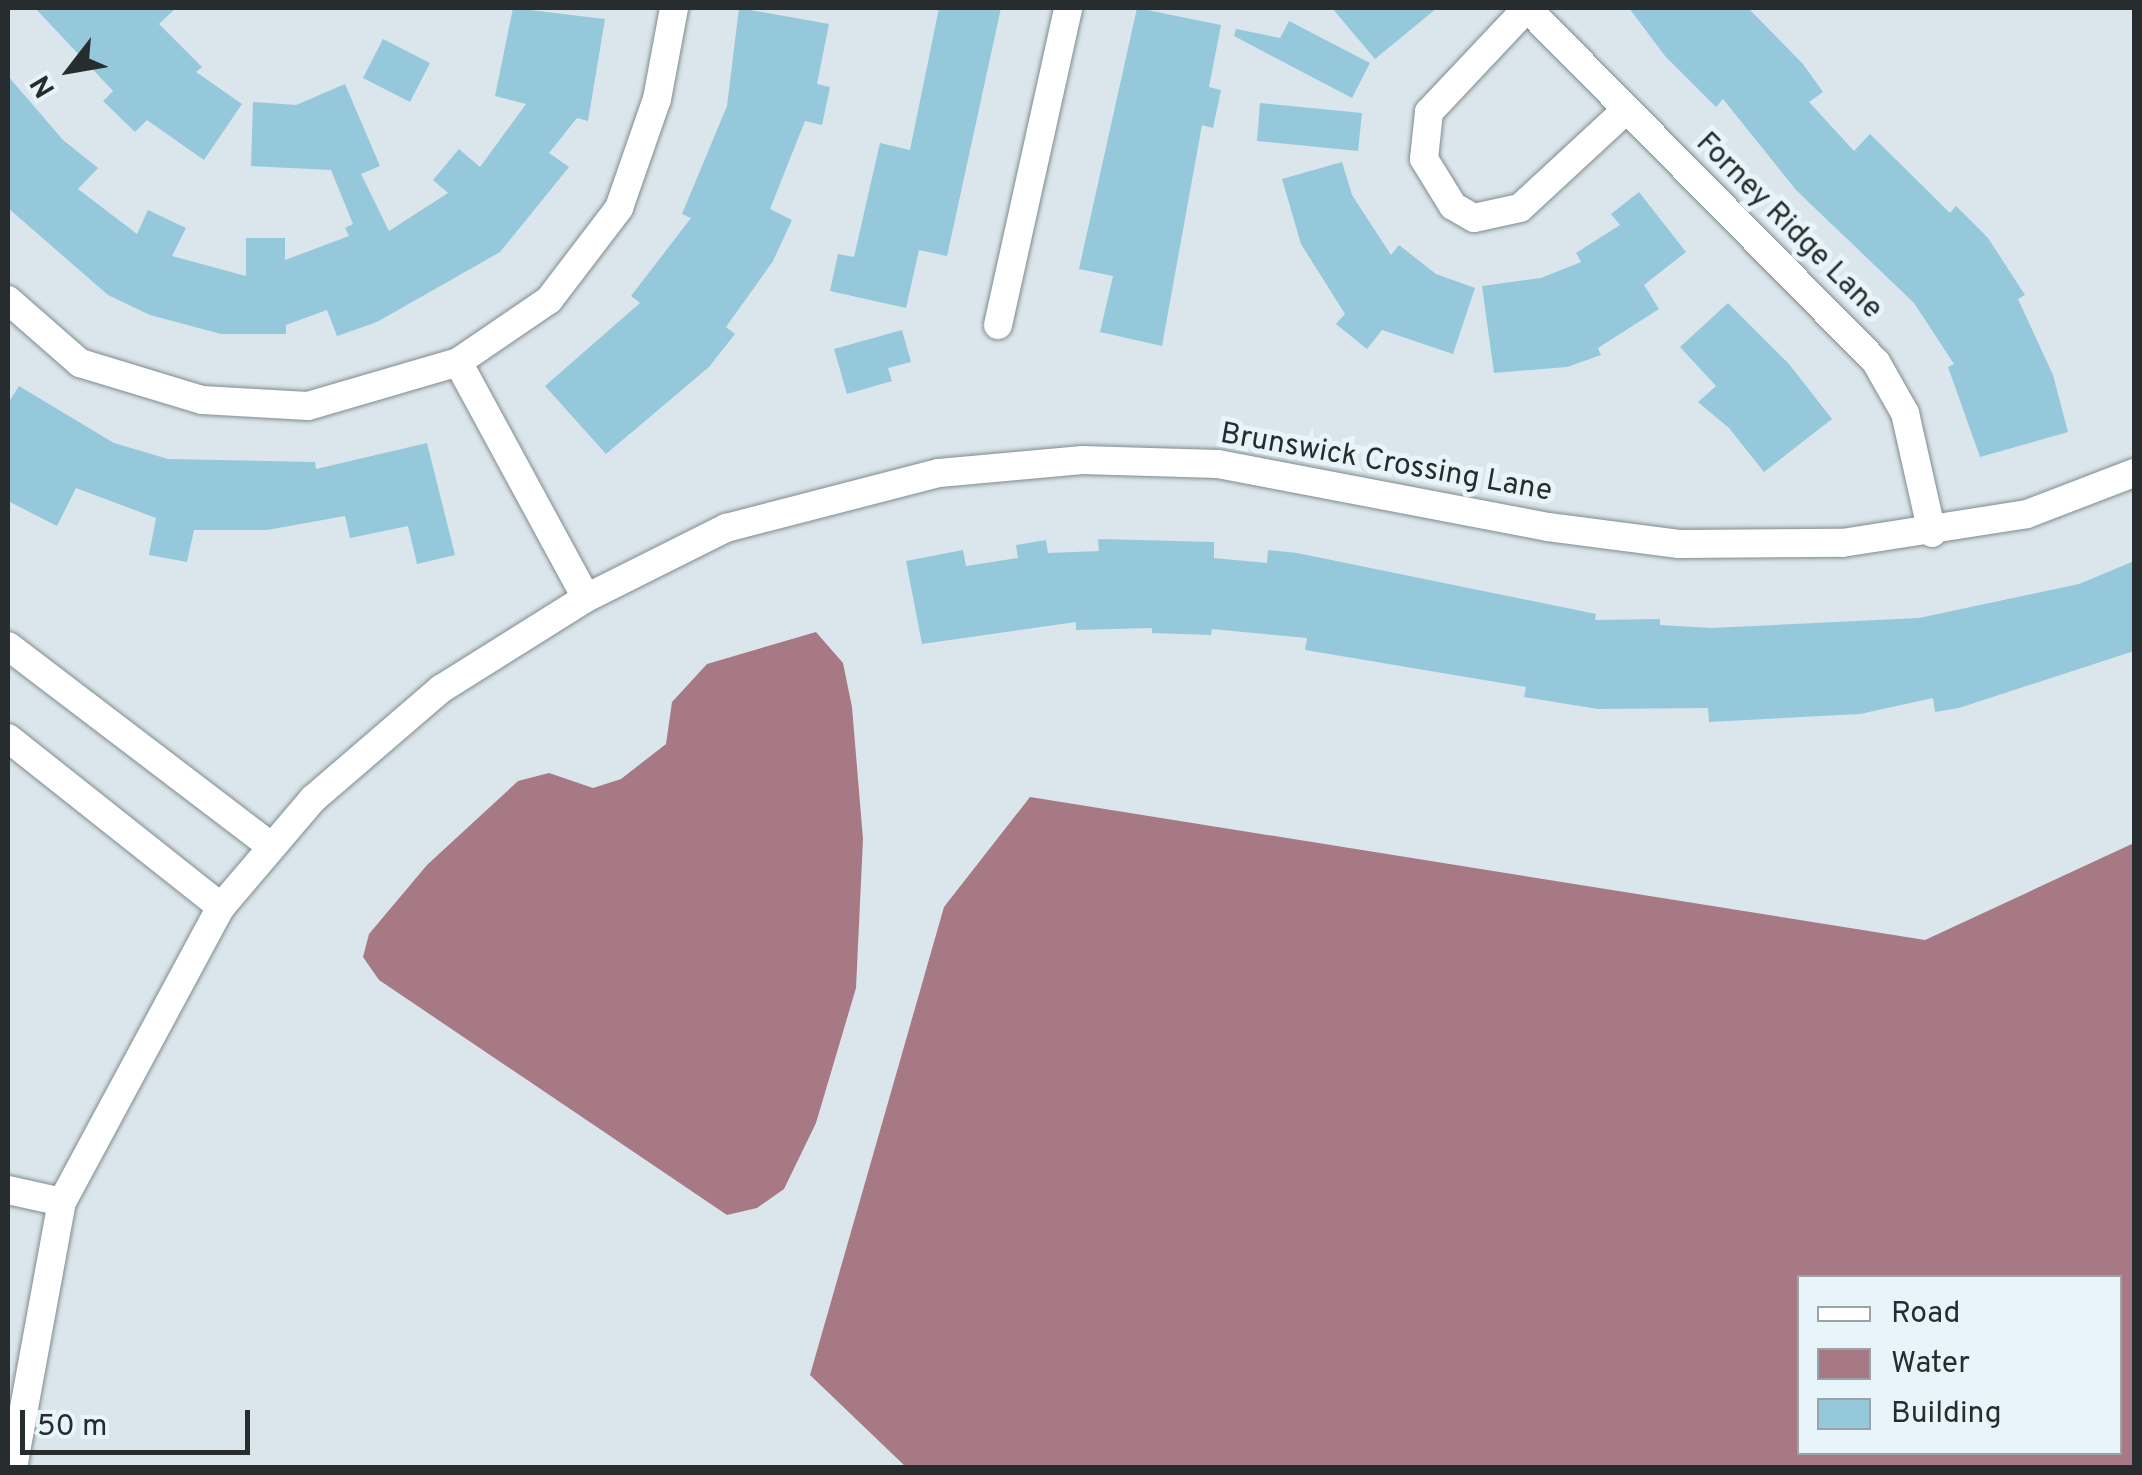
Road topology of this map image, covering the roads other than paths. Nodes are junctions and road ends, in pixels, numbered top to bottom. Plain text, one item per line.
1 (674, 8) edge
2 (1068, 8) edge
3 (1527, 8) edge
4 (1626, 110) junction
5 (8, 300) edge
6 (998, 326) dead end
7 (458, 362) junction
8 (2134, 473) edge
9 (1932, 533) junction
10 (586, 598) junction
11 (8, 646) edge
12 (8, 738) edge
13 (272, 846) junction
14 (220, 907) junction
15 (8, 1190) edge
16 (62, 1202) junction
17 (13, 1468) edge

1 - 7 street
2 - 6 street
3 - 4 street, Forney Ridge Lane
3 - 4 street
4 - 9 street, Forney Ridge Lane
5 - 7 street
7 - 10 street
8 - 9 street, Brunswick Crossing Lane
9 - 10 street, Brunswick Crossing Lane
10 - 13 street, Brunswick Crossing Lane
11 - 13 street
12 - 14 street
13 - 14 street, Brunswick Crossing Lane
14 - 16 street, Brunswick Crossing Lane
15 - 16 street
16 - 17 street, Brunswick Crossing Lane

